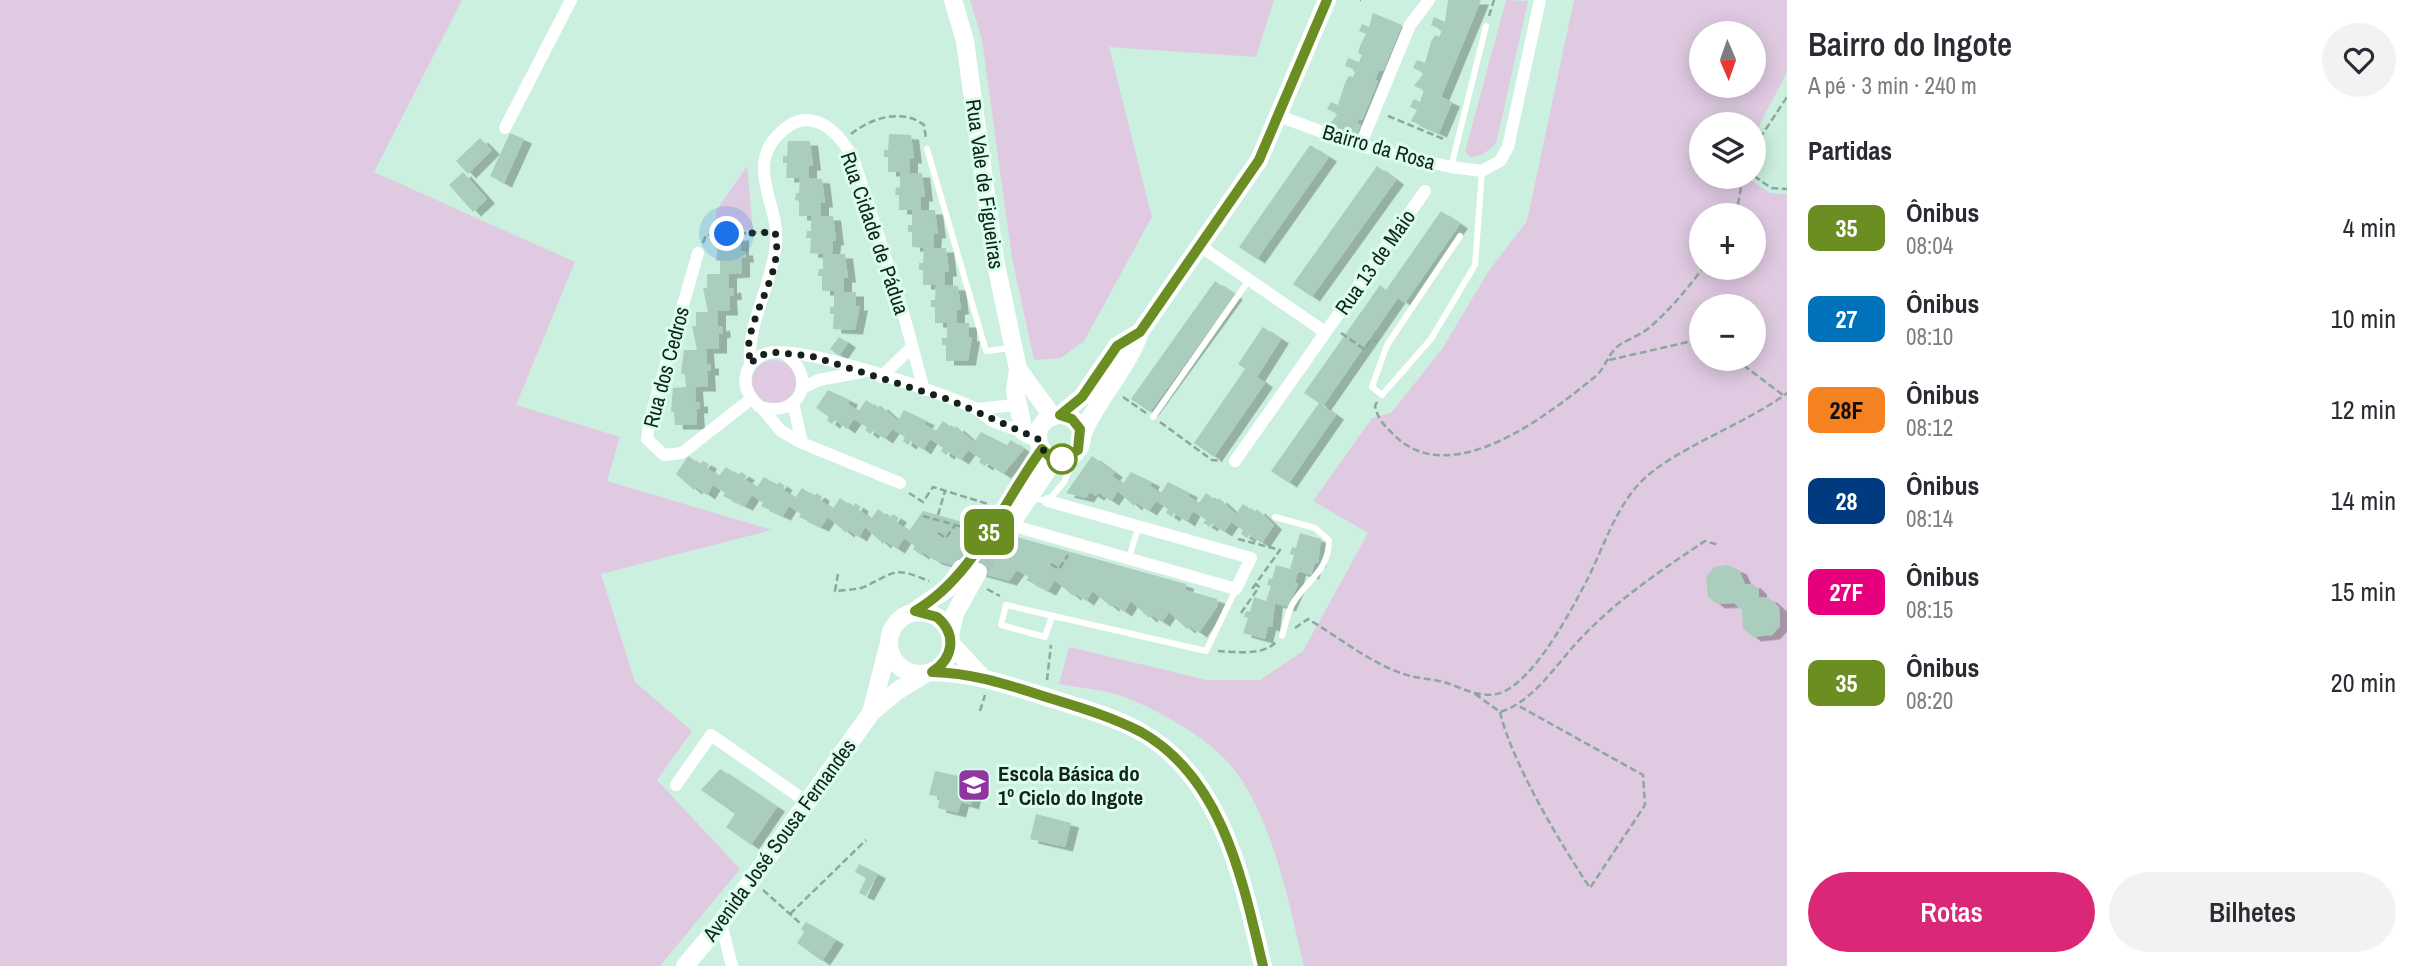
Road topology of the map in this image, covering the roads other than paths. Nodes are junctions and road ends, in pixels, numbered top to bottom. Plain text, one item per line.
1 (571, 0) edge
2 (953, 0) edge
3 (1327, 0) edge
4 (1429, 0) edge
5 (1540, 0) edge
6 (1486, 26) road end
7 (1279, 116) junction
8 (505, 128) dead end
9 (1360, 146) junction
10 (927, 149) dead end
11 (1451, 167) junction
12 (1482, 171) junction
13 (1425, 191) dead end
14 (1460, 236) dead end
15 (1200, 246) junction
16 (698, 253) road end
17 (1249, 280) junction
18 (1140, 332) junction
19 (1325, 332) junction
20 (912, 347) junction
21 (1014, 348) junction
22 (783, 353) junction
23 (750, 364) junction
24 (1018, 369) junction
25 (866, 372) junction
26 (881, 377) junction
27 (802, 388) junction
28 (924, 390) junction
29 (756, 403) junction
30 (793, 403) junction
31 (1016, 405) junction
32 (976, 409) junction
33 (1052, 412) junction
34 (1153, 417) road end
35 (1080, 442) junction
36 (802, 443) junction
37 (1040, 445) junction
38 (1235, 461) road end
39 (900, 483) dead end
40 (1029, 497) junction
41 (1048, 501) junction
42 (1275, 517) dead end
43 (1002, 524) junction
44 (1139, 526) junction
45 (1128, 559) junction
46 (1236, 589) junction
47 (915, 611) junction
48 (1052, 616) junction
49 (1282, 636) road end
50 (951, 640) junction
51 (888, 647) junction
52 (928, 673) junction
53 (981, 676) junction
54 (871, 713) junction
55 (676, 785) dead end
56 (807, 802) junction
57 (721, 923) junction
58 (690, 964) edge
59 (732, 966) edge
60 (1263, 966) edge

1 - 8 street
2 - 21 street, Rua Vale de Figueiras
3 - 7 street
4 - 9 street
5 - 12 street
6 - 11 lane
7 - 9 street, Bairro da Rosa
7 - 15 street
9 - 11 street, Bairro da Rosa
10 - 21 lane
11 - 12 street, Bairro da Rosa
12 - 14 lane
13 - 19 street, Rua 13 de Maio
15 - 17 street, Rua 13 de Maio
15 - 18 street
16 - 29 street, Rua dos Cedros
17 - 19 street, Rua 13 de Maio
17 - 34 lane
18 - 33 street
18 - 35 street
19 - 38 street, Rua 13 de Maio
20 - 23 street, Rua Cidade de Pádua
20 - 26 street
20 - 28 street, Rua Cidade de Pádua
21 - 24 street, Rua Vale de Figueiras
22 - 23 street
22 - 25 street
22 - 27 street
23 - 29 street
24 - 31 street, Rua Vale de Figueiras
24 - 33 street, Rua Vale de Figueiras
25 - 26 street
25 - 27 street
26 - 28 street
27 - 30 street
28 - 32 street
29 - 30 street
29 - 36 street
30 - 36 street
31 - 32 street
31 - 33 lane
31 - 37 street, Rua Vale de Figueiras
32 - 37 street
33 - 35 street
33 - 37 street
35 - 37 street
35 - 41 lane
36 - 39 street
37 - 40 street
37 - 43 street
40 - 41 lane
40 - 43 street
41 - 44 street
42 - 49 lane
43 - 45 street
44 - 45 lane
44 - 46 street
45 - 46 street
46 - 48 lane
47 - 50 street
47 - 50 street
47 - 51 street
48 - 48 lane
50 - 52 street
50 - 53 street
51 - 52 street
51 - 54 street, Avenida José Sousa Fernandes
52 - 53 street
52 - 54 street, Avenida José Sousa Fernandes
53 - 60 street
54 - 56 street, Avenida José Sousa Fernandes
55 - 56 street
56 - 57 street, Avenida José Sousa Fernandes
57 - 58 street, Avenida José Sousa Fernandes
57 - 59 street

